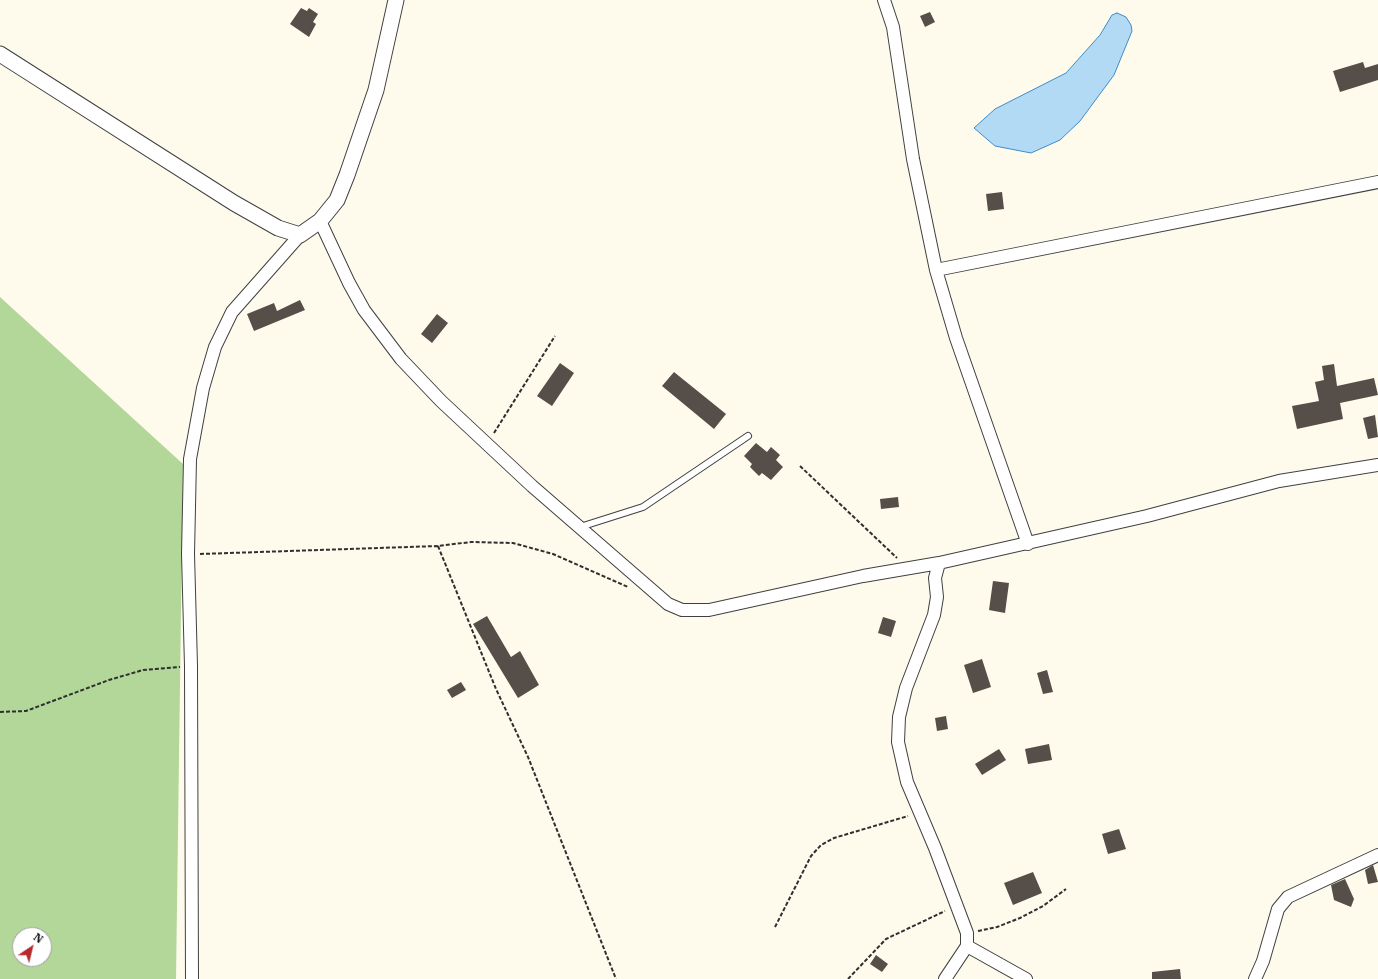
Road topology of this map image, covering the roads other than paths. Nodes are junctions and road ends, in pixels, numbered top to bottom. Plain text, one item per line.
1 (396, 0) edge
2 (884, 0) edge
3 (0, 54) edge
4 (1378, 182) edge
5 (320, 221) junction
6 (300, 234) junction
7 (936, 270) junction
8 (748, 436) dead end
9 (1378, 465) edge
10 (580, 527) junction
11 (1028, 544) junction
12 (939, 563) junction
13 (1378, 855) edge
14 (967, 946) junction
15 (192, 979) edge
16 (945, 979) edge
17 (1026, 979) edge
18 (1255, 979) edge

1 - 5 street
2 - 7 street
3 - 6 street
4 - 7 street
5 - 6 street
5 - 10 street
6 - 15 street
7 - 11 street
8 - 10 lane
9 - 11 street
10 - 12 street
11 - 12 street
12 - 14 street
13 - 18 street
14 - 16 street
14 - 17 street

